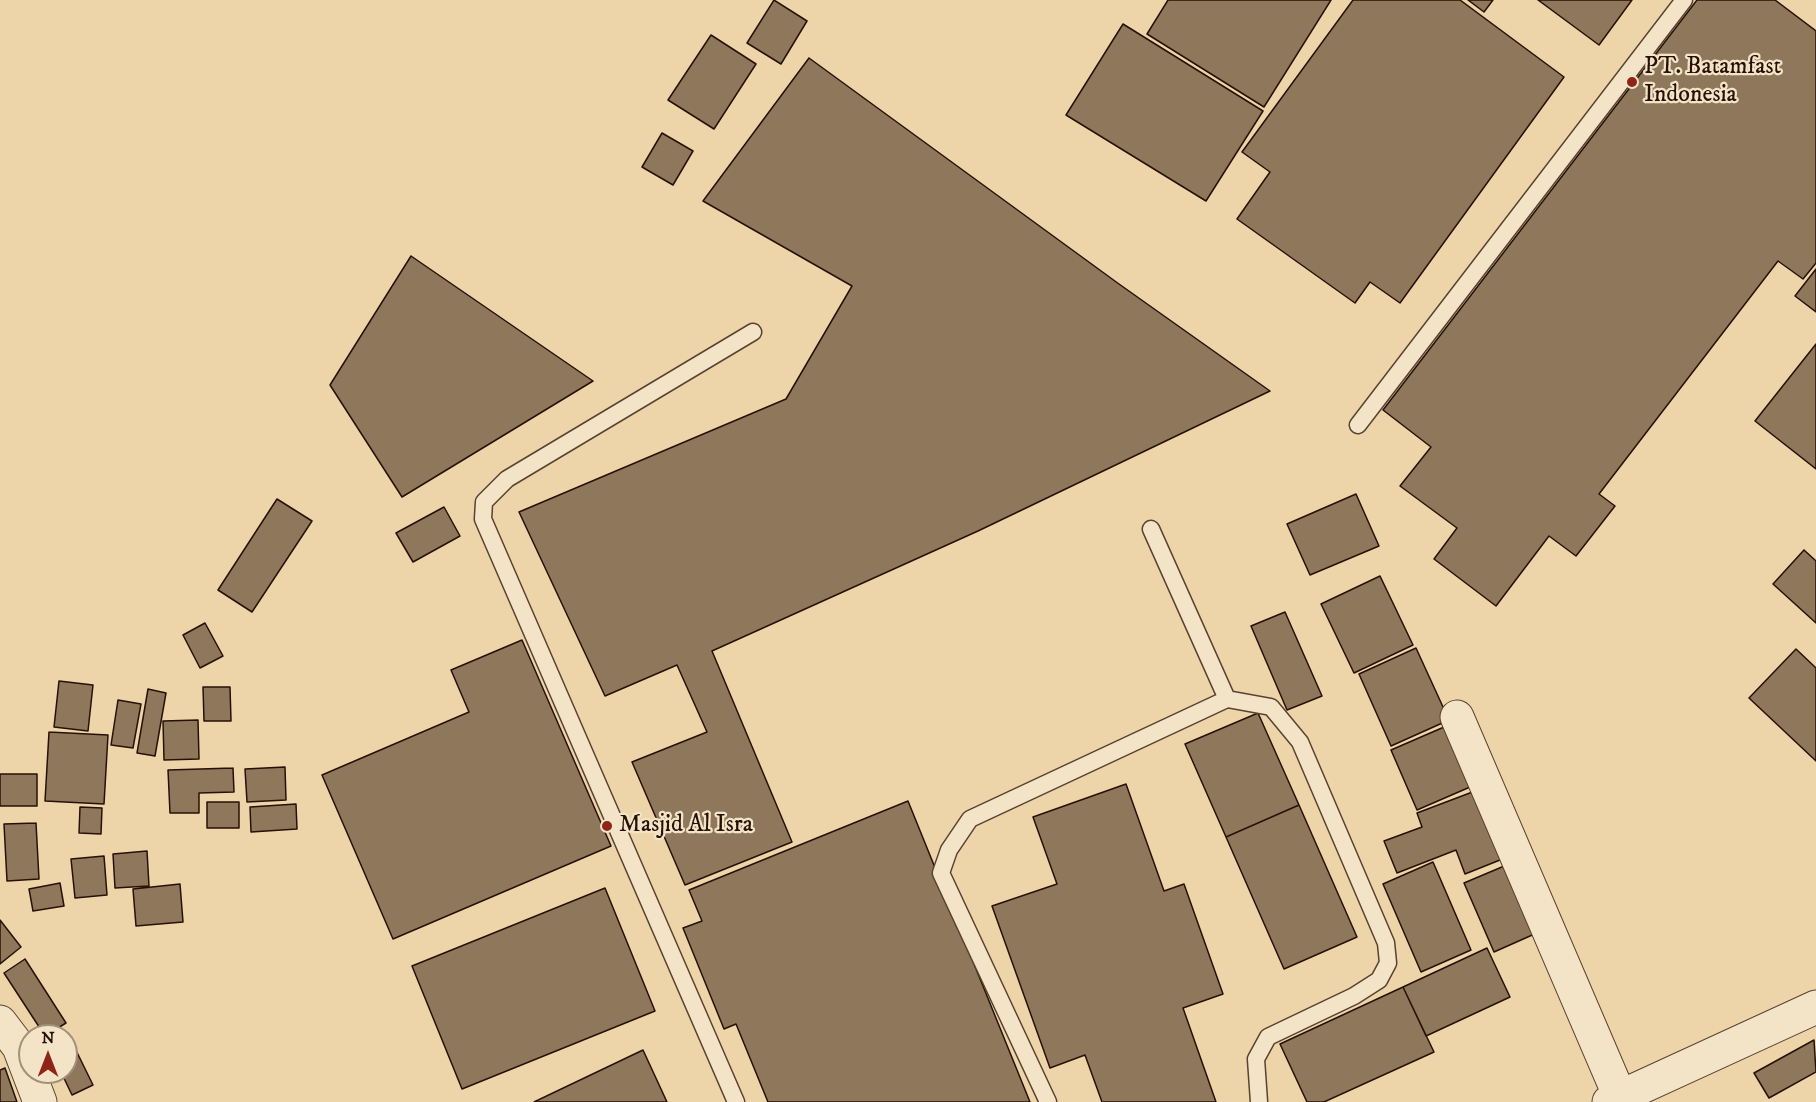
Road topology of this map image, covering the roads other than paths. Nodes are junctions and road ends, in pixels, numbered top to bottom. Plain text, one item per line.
1 (1684, 0) edge
2 (753, 332) dead end
3 (1358, 425) dead end
4 (1151, 529) dead end
5 (1227, 699) junction
6 (1457, 717) dead end
7 (1816, 1007) edge
8 (0, 1022) edge
9 (1614, 1100) edge
10 (40, 1102) edge
11 (736, 1102) edge
12 (1048, 1102) edge
13 (1259, 1102) edge

1 - 3 lane
2 - 11 lane
4 - 5 lane
5 - 12 lane
5 - 13 lane
6 - 9 street
7 - 9 street
8 - 10 street

